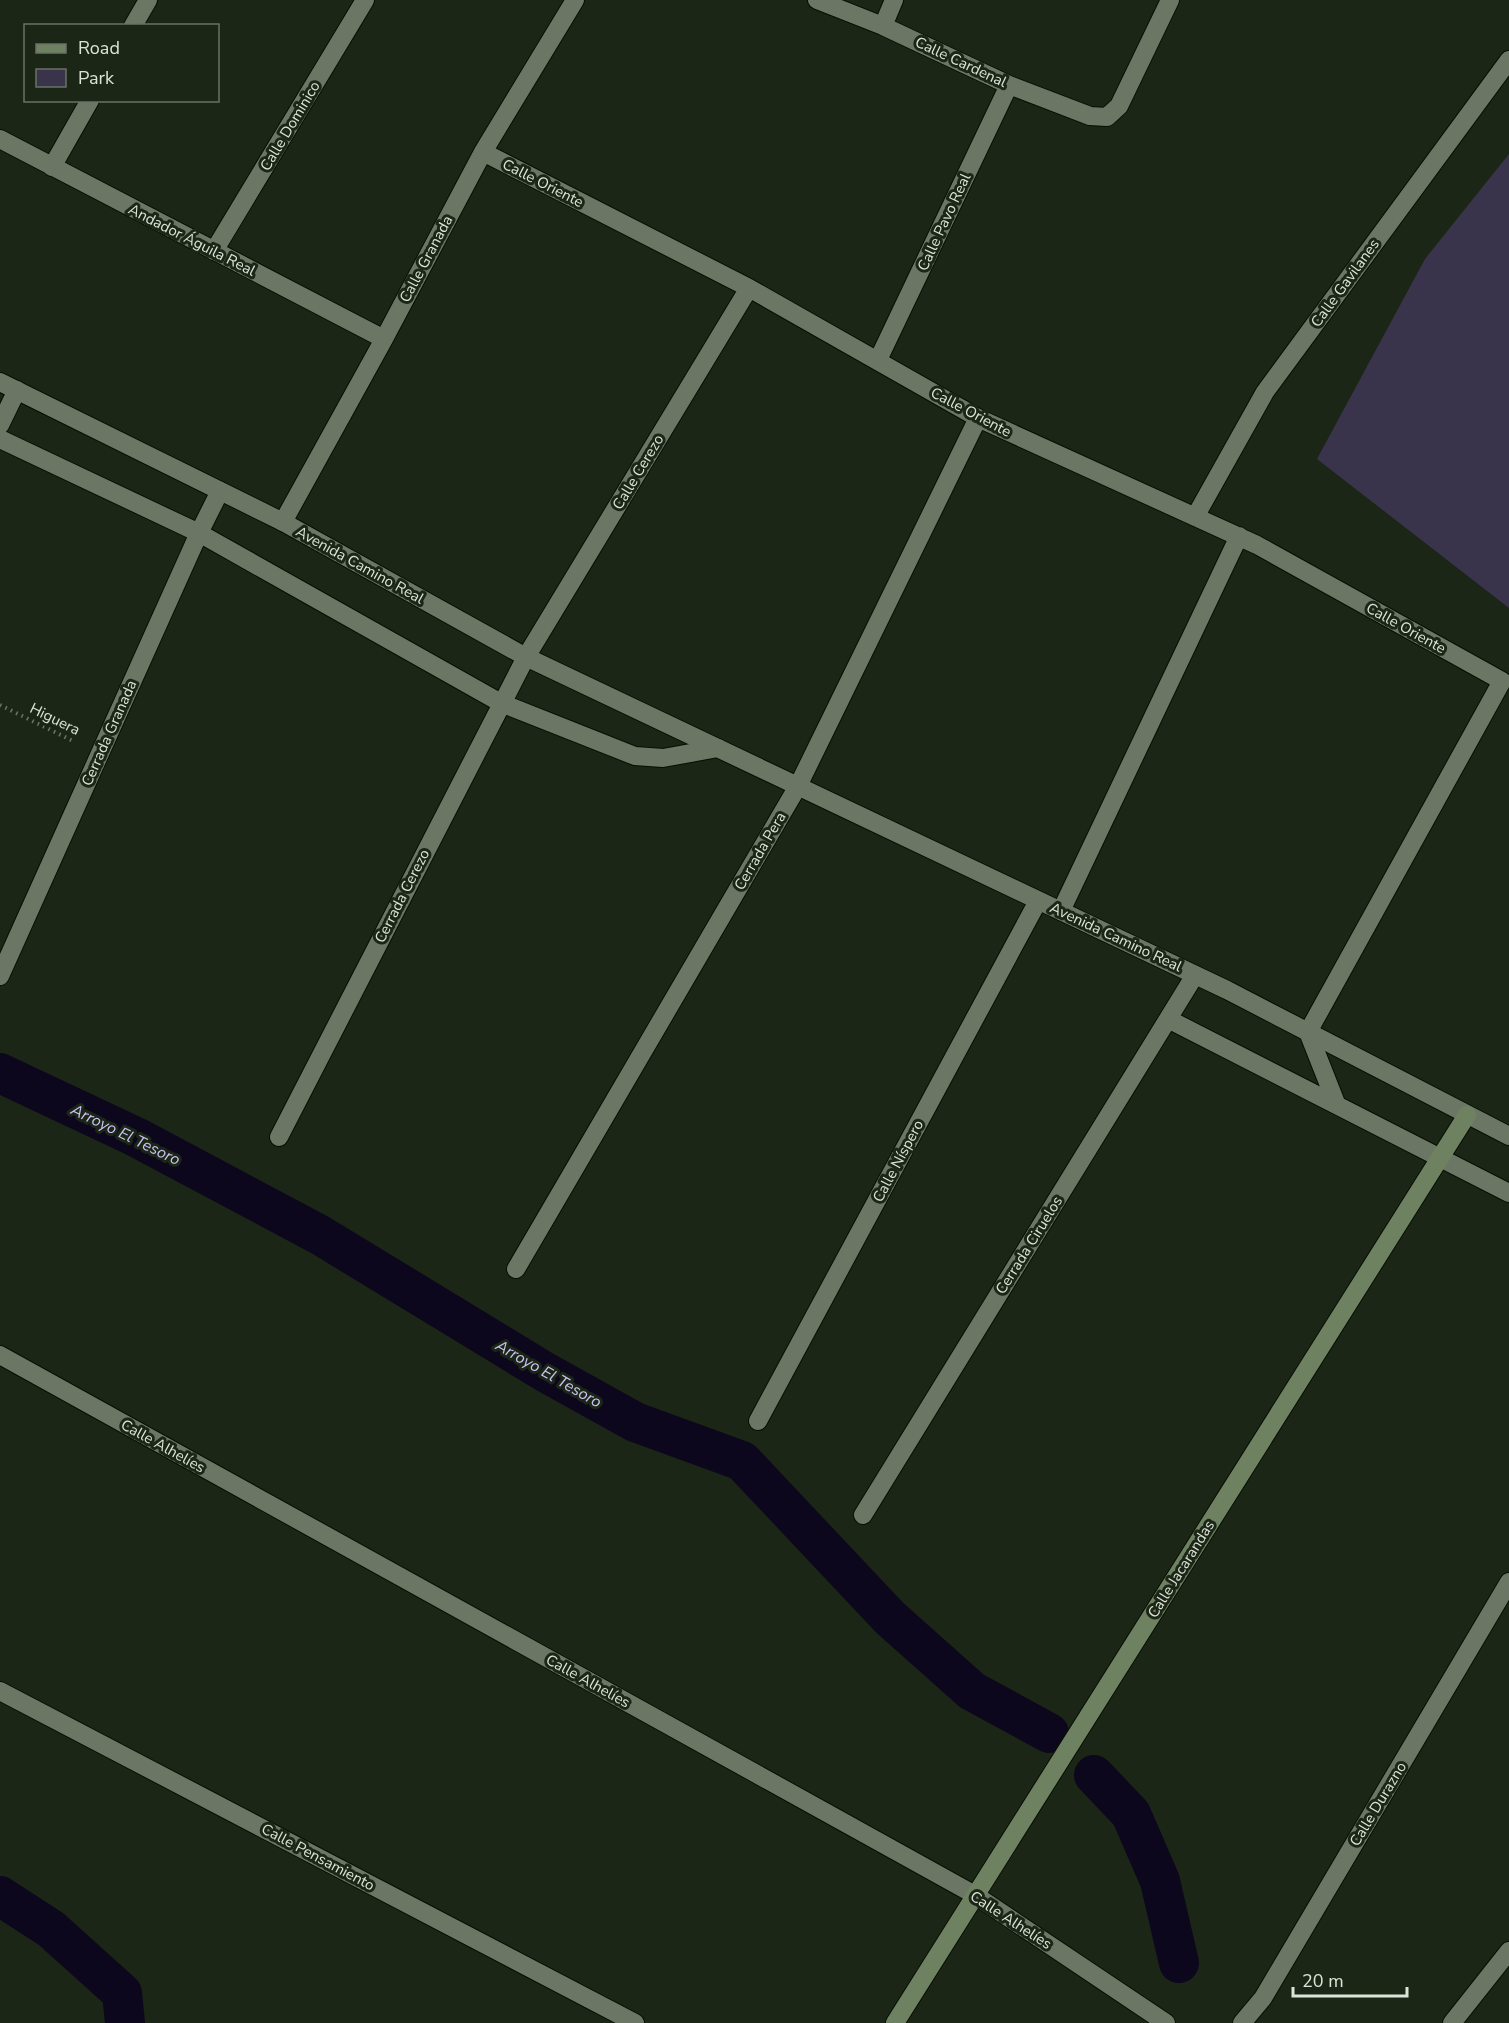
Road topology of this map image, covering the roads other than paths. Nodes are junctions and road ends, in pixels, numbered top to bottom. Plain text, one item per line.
1 (148, 0) edge
2 (365, 0) edge
3 (575, 0) edge
4 (817, 0) edge
5 (894, 0) edge
6 (1170, 0) edge
7 (134, 24) edge
8 (883, 26) junction
9 (1509, 60) edge
10 (1009, 85) junction
11 (89, 102) edge
12 (0, 139) edge
13 (483, 152) junction
14 (52, 167) junction
15 (214, 251) junction
16 (749, 288) junction
17 (384, 339) junction
18 (878, 360) junction
19 (0, 382) edge
20 (17, 390) junction
21 (978, 418) junction
22 (0, 424) edge
23 (0, 439) edge
24 (220, 491) junction
25 (1196, 517) junction
26 (283, 522) junction
27 (199, 533) junction
28 (1239, 536) junction
29 (526, 657) junction
30 (1505, 684) edge
31 (501, 703) junction
32 (718, 748) junction
33 (798, 786) junction
34 (1038, 901) junction
35 (1061, 911) junction
36 (1195, 975) junction
37 (0, 976) edge
38 (1168, 1018) junction
39 (1308, 1032) junction
40 (1336, 1104) junction
41 (1467, 1115) junction
42 (1509, 1136) edge
43 (279, 1137) dead end
44 (1441, 1156) junction
45 (1509, 1193) edge
46 (516, 1269) dead end
47 (0, 1355) edge
48 (758, 1421) dead end
49 (863, 1515) dead end
50 (1509, 1582) edge
51 (0, 1691) edge
52 (975, 1895) junction
53 (1509, 1951) edge
54 (635, 2023) edge
55 (895, 2023) edge
56 (1166, 2023) edge
57 (1242, 2023) edge
58 (1452, 2023) edge

1 - 7 street
2 - 15 street, Calle Dominico
3 - 13 street, Calle Granada
4 - 8 street, Calle Cardenal
5 - 8 street
6 - 10 street, Calle Cardenal
8 - 10 street, Calle Cardenal
9 - 25 street, Calle Gavilanes
10 - 18 street, Calle Pavo Real
11 - 14 street
12 - 14 street, Andador Águila Real
13 - 16 street, Calle Oriente
13 - 17 street, Calle Granada
14 - 15 street, Andador Águila Real
15 - 17 street, Andador Águila Real
16 - 18 street, Calle Oriente
16 - 29 street, Calle Cerezo
17 - 26 street, Calle Granada
18 - 21 street, Calle Oriente
19 - 20 street, Avenida Camino Real
20 - 22 street
20 - 24 street, Avenida Camino Real
21 - 25 street, Calle Oriente
21 - 33 street, Cerrada Pera
23 - 27 street
24 - 26 street, Avenida Camino Real
24 - 27 street, Cerrada Granada
25 - 28 street, Calle Oriente
26 - 29 street, Avenida Camino Real
27 - 31 street
27 - 37 street, Cerrada Granada
28 - 30 street, Calle Oriente
28 - 35 street
29 - 31 street, Cerrada Cerezo
29 - 32 street, Avenida Camino Real
30 - 39 street
31 - 32 street
31 - 43 street, Cerrada Cerezo
32 - 33 street, Avenida Camino Real
33 - 34 street, Avenida Camino Real
33 - 46 street, Cerrada Pera
34 - 35 street, Avenida Camino Real
34 - 48 street, Calle Níspero
35 - 36 street, Avenida Camino Real
36 - 38 street, Cerrada Ciruelos
36 - 39 street, Avenida Camino Real
38 - 40 street
38 - 49 street, Cerrada Ciruelos
39 - 40 street
39 - 41 street, Avenida Camino Real
40 - 44 street
41 - 42 street, Avenida Camino Real
41 - 44 main road, Calle Jacarandas
44 - 45 street
44 - 52 main road, Calle Jacarandas
47 - 52 street, Calle Alhelíes
50 - 57 street, Calle Durazno
51 - 54 street, Calle Pensamiento
52 - 55 main road, Calle Jacarandas
52 - 56 street, Calle Alhelíes
53 - 58 street

